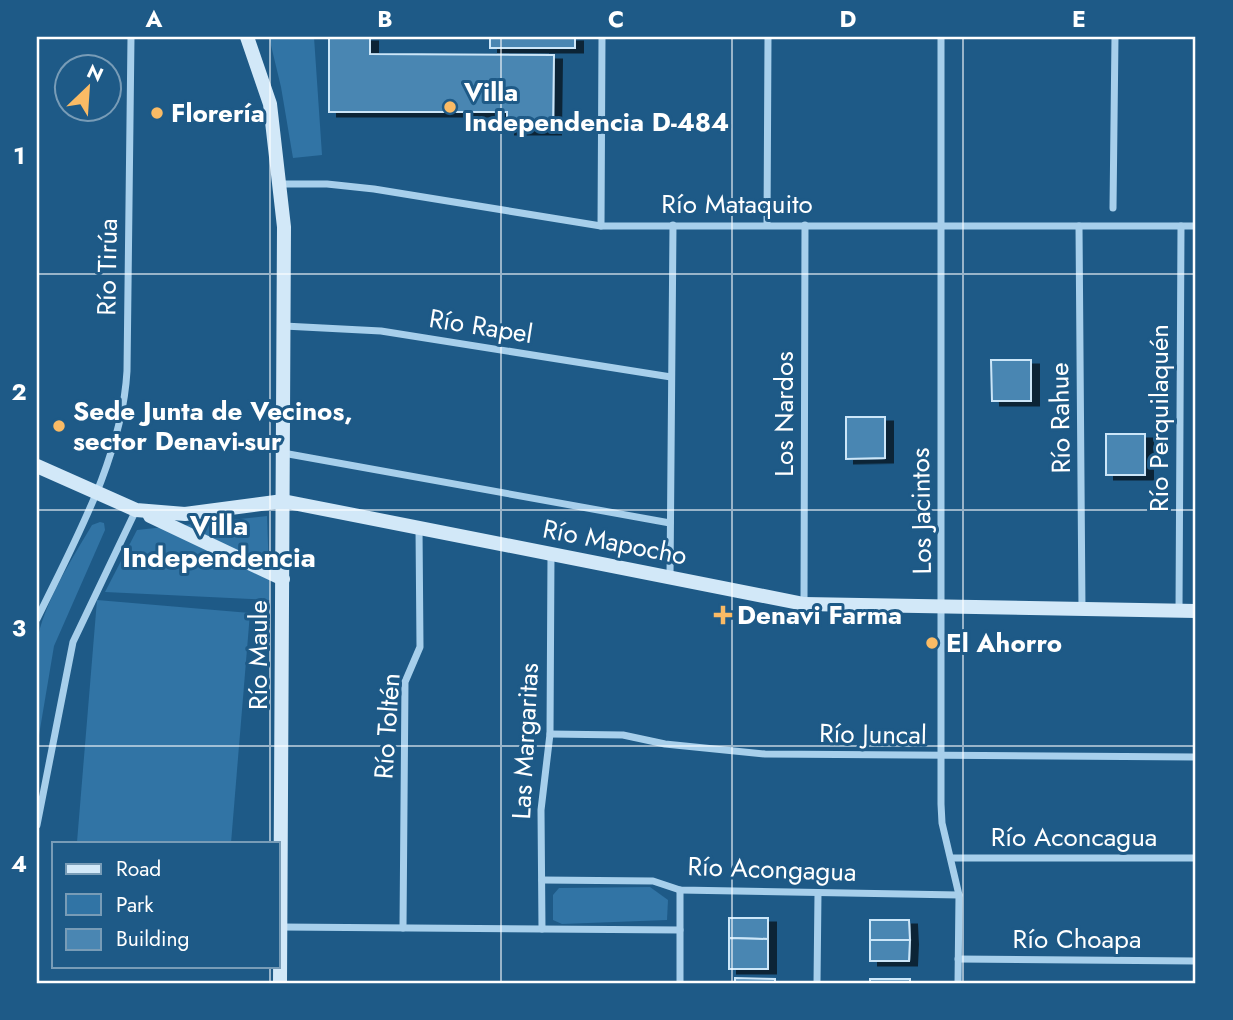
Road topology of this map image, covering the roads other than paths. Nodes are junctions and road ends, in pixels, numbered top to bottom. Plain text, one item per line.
1 (131, 37) edge
2 (247, 37) edge
3 (602, 37) edge
4 (768, 37) edge
5 (941, 37) edge
6 (1115, 37) edge
7 (281, 184) junction
8 (1113, 208) dead end
9 (673, 225) junction
10 (767, 225) junction
11 (805, 225) junction
12 (940, 225) junction
13 (601, 226) junction
14 (1079, 226) junction
15 (1181, 226) junction
16 (1196, 226) edge
17 (283, 326) junction
18 (671, 377) junction
19 (283, 453) junction
20 (37, 466) edge
21 (96, 492) junction
22 (283, 501) junction
23 (136, 510) junction
24 (670, 523) junction
25 (419, 528) junction
26 (551, 554) junction
27 (670, 578) junction
28 (283, 579) junction
29 (804, 604) junction
30 (943, 608) junction
31 (1083, 610) junction
32 (1179, 611) junction
33 (1196, 611) edge
34 (37, 619) edge
35 (550, 734) junction
36 (942, 756) junction
37 (1196, 757) edge
38 (37, 823) edge
39 (951, 858) junction
40 (1196, 858) edge
41 (542, 880) junction
42 (680, 890) junction
43 (818, 893) junction
44 (959, 895) junction
45 (281, 928) junction
46 (403, 928) junction
47 (542, 929) junction
48 (680, 930) junction
49 (958, 959) junction
50 (1196, 961) edge
51 (280, 983) edge
52 (680, 983) edge
53 (817, 983) edge
54 (958, 983) edge

1 - 21 street, Río Tirúa
2 - 7 street, Río Maule
3 - 13 street
4 - 10 street
5 - 12 street, Los Jacintos
6 - 8 street
7 - 13 street, Río Mataquito
7 - 17 street, Río Maule
9 - 10 street, Río Mataquito
9 - 13 street, Río Mataquito
9 - 18 street
10 - 11 street, Río Mataquito
11 - 12 street, Río Mataquito
11 - 29 street, Los Nardos
12 - 14 street, Río Mataquito
12 - 30 street, Los Jacintos
14 - 15 street, Río Mataquito
14 - 31 street, Río Rahue
15 - 16 street, Río Mataquito
15 - 32 street, Río Perquilaquén
17 - 18 street, Río Rapel
17 - 19 street, Río Maule
18 - 24 street
19 - 22 street, Río Maule
19 - 24 street, Río Mapocho
20 - 21 street, Río Mapocho
21 - 23 street, Río Mapocho
21 - 34 street, Río Tirúa
22 - 23 street, Río Mapocho
22 - 25 street, Río Mapocho
22 - 28 street, Río Maule
23 - 28 street
23 - 38 street
24 - 27 street
25 - 26 street, Río Mapocho
25 - 46 street, Río Toltén
26 - 27 street, Río Mapocho
26 - 35 street, Las Margaritas
27 - 29 street, Río Mapocho
28 - 45 street, Río Maule
29 - 30 street, Río Mapocho
30 - 31 street, Río Mapocho
30 - 36 street, Los Jacintos
31 - 32 street, Río Mapocho
32 - 33 street, Río Mapocho
35 - 36 street, Río Juncal
35 - 41 street, Las Margaritas
36 - 37 street, Río Juncal
36 - 39 street, Los Jacintos
39 - 40 street, Río Aconcagua
39 - 44 street, Los Jacintos
41 - 42 street, Río Acongagua
41 - 47 street, Las Margaritas
42 - 43 street, Río Acongagua
42 - 48 street
43 - 44 street, Río Acongagua
43 - 53 street
44 - 49 street, Los Jacintos
45 - 46 street
45 - 51 street, Río Maule
46 - 47 street
47 - 48 street
48 - 52 street
49 - 50 street, Río Choapa
49 - 54 street, Los Jacintos

